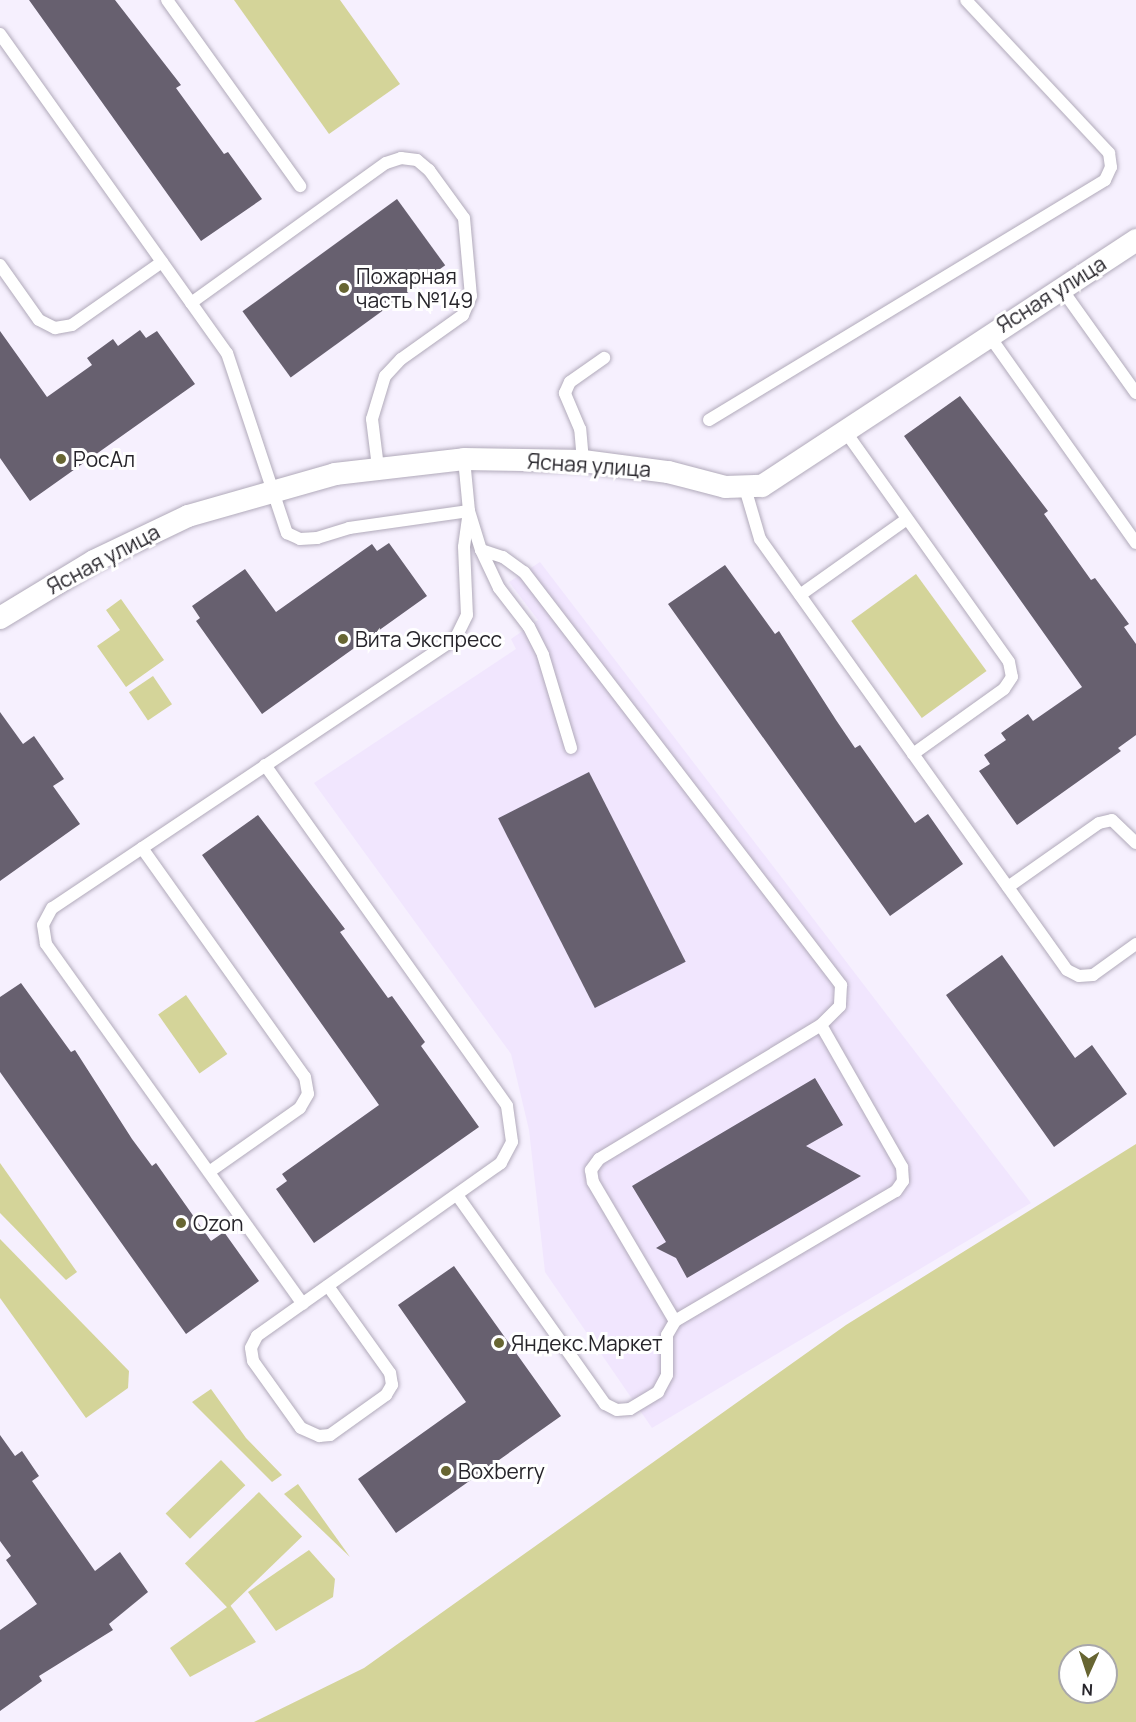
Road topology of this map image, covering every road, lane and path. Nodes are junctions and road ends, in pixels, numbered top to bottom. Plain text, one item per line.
1 (168, 0) edge
2 (966, 0) edge
3 (0, 34) edge
4 (300, 186) dead end
5 (1136, 240) edge
6 (162, 262) junction
7 (0, 265) edge
8 (1061, 288) junction
9 (191, 303) junction
10 (988, 334) junction
11 (604, 358) dead end
12 (1136, 393) edge
13 (709, 420) dead end
14 (844, 431) junction
15 (464, 459) junction
16 (583, 461) junction
17 (378, 467) junction
18 (745, 488) junction
19 (272, 489) junction
20 (469, 511) junction
21 (907, 519) junction
22 (1136, 543) edge
23 (481, 550) junction
24 (800, 595) junction
25 (1, 615) edge
26 (571, 748) dead end
27 (913, 754) junction
28 (265, 765) junction
29 (1136, 843) edge
30 (142, 848) junction
31 (1008, 887) junction
32 (1136, 944) edge
33 (821, 1026) junction
34 (209, 1172) junction
35 (457, 1195) junction
36 (328, 1286) junction
37 (303, 1304) junction
38 (675, 1322) junction

1 - 4 lane
2 - 13 lane
3 - 6 lane
5 - 8 street, Ясная улица
6 - 7 lane
6 - 9 lane
8 - 10 street, Ясная улица
8 - 12 lane
9 - 17 lane
9 - 19 lane
10 - 14 street, Ясная улица
10 - 22 lane
11 - 16 lane
14 - 18 street, Ясная улица
14 - 21 lane
15 - 16 street, Ясная улица
15 - 17 street, Ясная улица
15 - 20 lane
16 - 18 street, Ясная улица
17 - 19 street, Ясная улица
18 - 24 lane
19 - 20 lane
19 - 25 street, Ясная улица
20 - 23 lane
20 - 28 lane
21 - 24 lane
21 - 27 lane
23 - 26 lane
23 - 33 lane
24 - 27 lane
27 - 31 lane
28 - 30 lane
28 - 35 lane
29 - 31 lane
30 - 34 lane
30 - 34 lane
31 - 32 lane
33 - 38 lane
33 - 38 lane
34 - 37 lane
35 - 36 lane
35 - 38 lane
36 - 37 lane
36 - 37 lane

